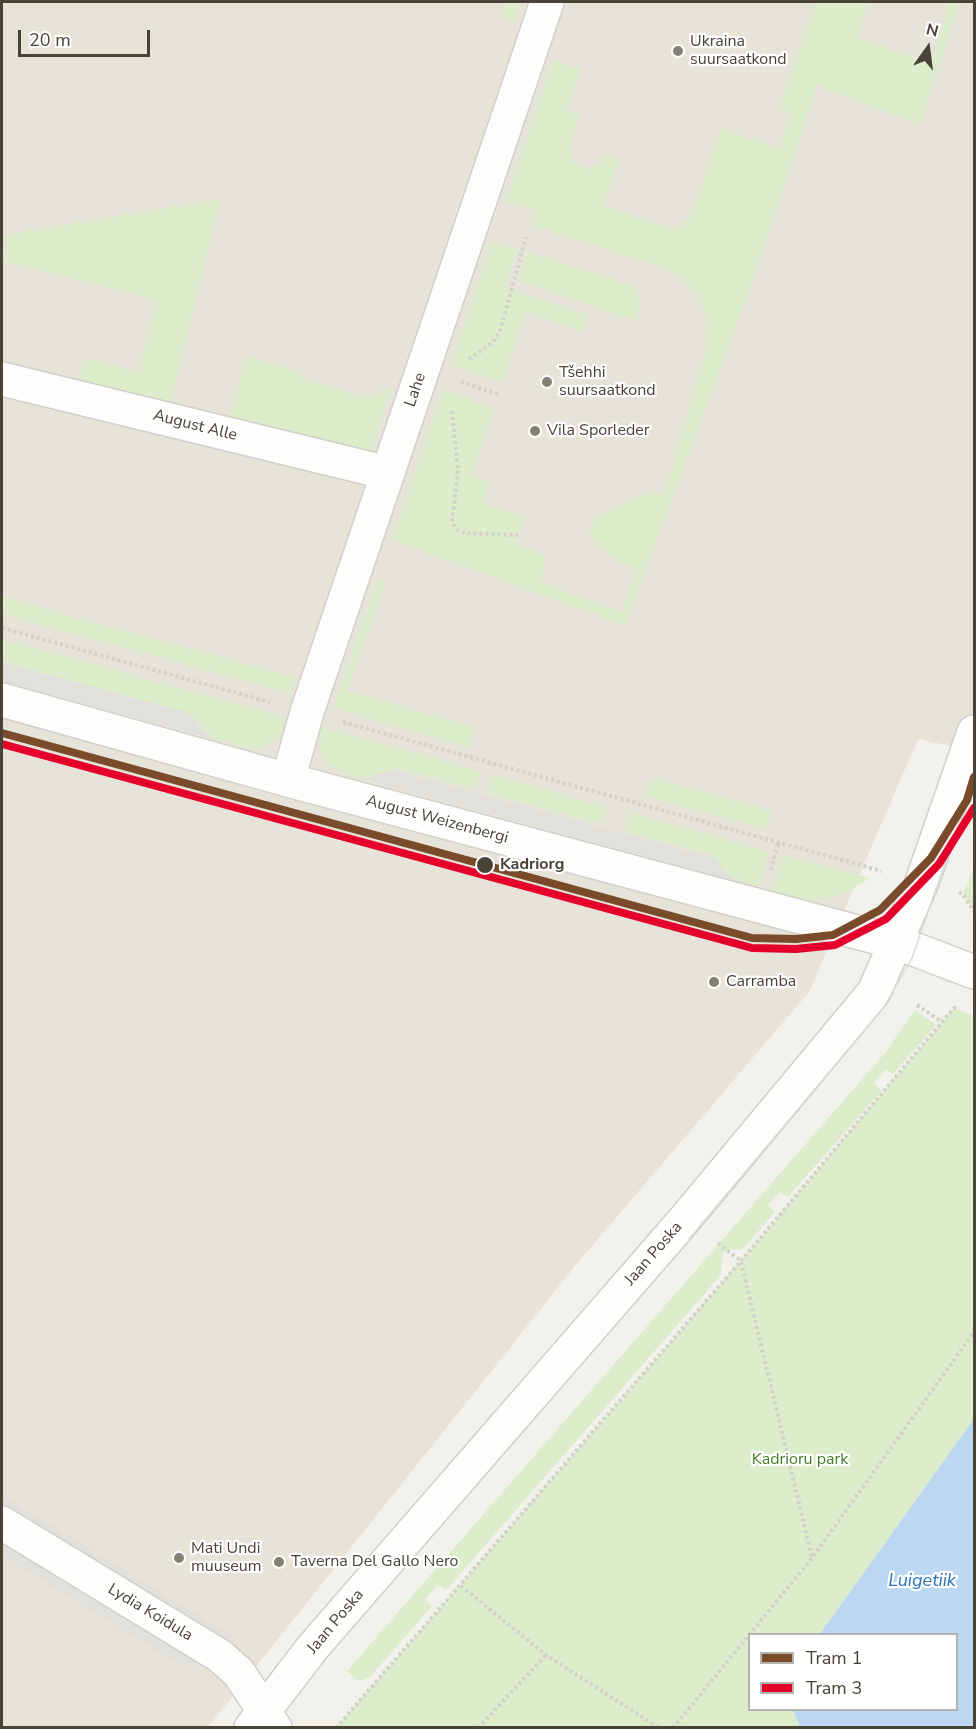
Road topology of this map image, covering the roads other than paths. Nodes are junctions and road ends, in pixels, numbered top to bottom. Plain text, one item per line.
1 (547, 2) edge
2 (2, 379) edge
3 (388, 473) junction
4 (2, 700) edge
5 (975, 732) edge
6 (288, 780) junction
7 (898, 943) junction
8 (975, 972) edge
9 (2, 1523) edge
10 (263, 1723) edge

1 - 3 street, Lahe
2 - 3 street, August Alle
3 - 6 street, Lahe
4 - 6 street, August Weizenbergi
5 - 7 street, Jaan Poska
6 - 7 street, August Weizenbergi
7 - 8 street, August Weizenbergi
7 - 10 street, Jaan Poska
9 - 10 street, Lydia Koidula

